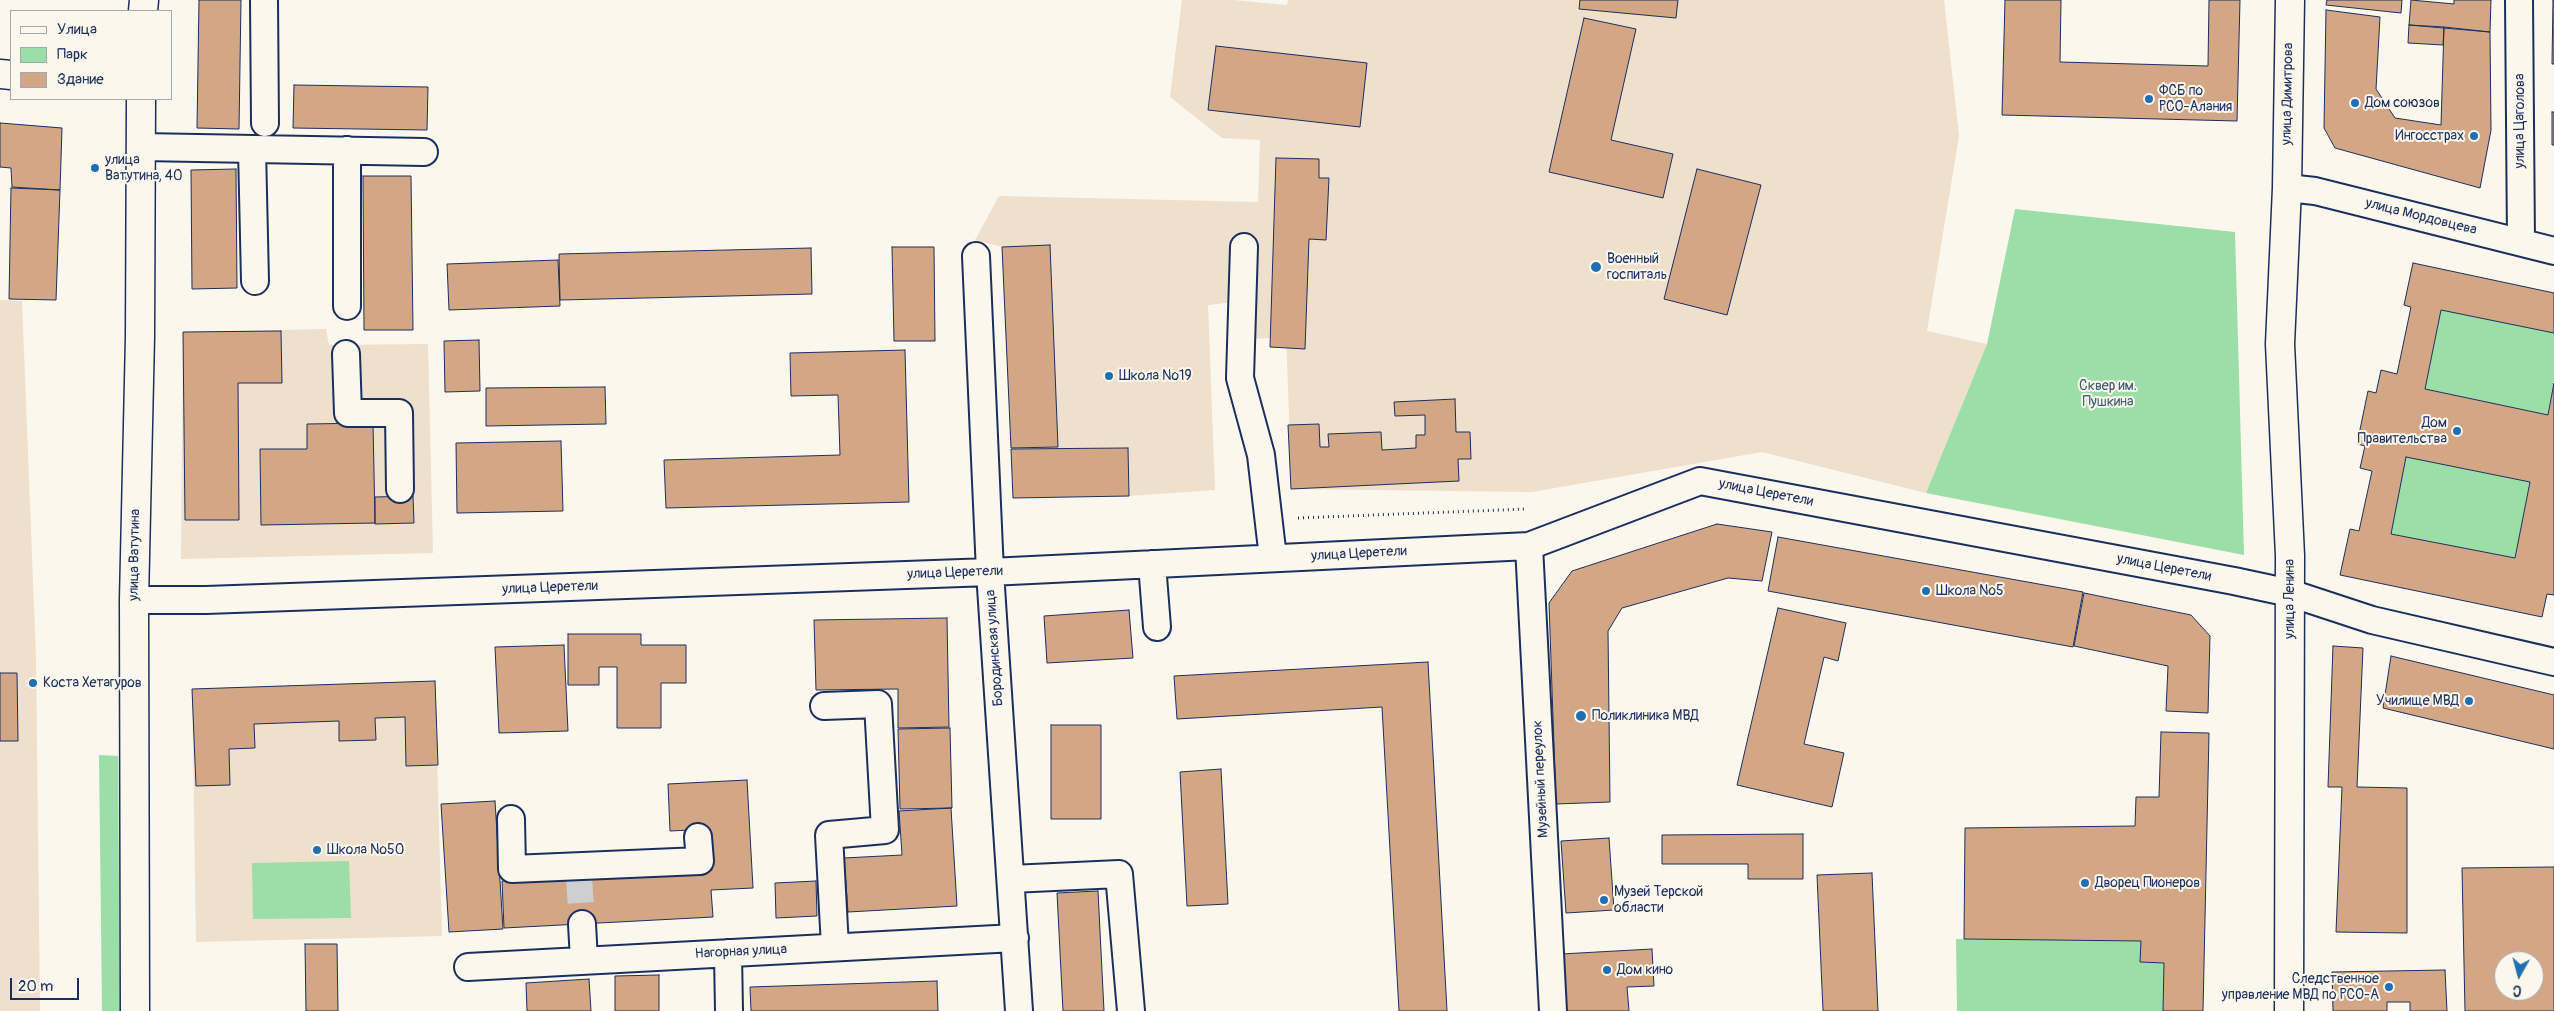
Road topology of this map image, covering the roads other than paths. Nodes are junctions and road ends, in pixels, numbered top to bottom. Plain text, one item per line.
1 (264, 0) edge
2 (2290, 0) edge
3 (2519, 0) edge
4 (141, 100) edge
5 (265, 124) dead end
6 (141, 146) junction
7 (252, 149) junction
8 (347, 150) junction
9 (424, 152) dead end
10 (2287, 188) junction
11 (2521, 242) junction
12 (1244, 247) dead end
13 (2554, 251) edge
14 (976, 256) dead end
15 (255, 281) dead end
16 (347, 306) dead end
17 (346, 354) dead end
18 (400, 490) dead end
19 (1529, 546) junction
20 (1273, 558) junction
21 (1152, 564) junction
22 (990, 572) junction
23 (2290, 593) junction
24 (134, 600) junction
25 (1157, 627) dead end
26 (2554, 662) edge
27 (824, 706) dead end
28 (511, 819) dead end
29 (698, 837) dead end
30 (1011, 879) junction
31 (582, 924) tunnel mouth
32 (1015, 938) junction
33 (835, 948) junction
34 (728, 953) junction
35 (584, 960) junction
36 (468, 967) dead end
37 (135, 1011) edge
38 (729, 1011) edge
39 (1020, 1011) edge
40 (1131, 1011) edge
41 (1553, 1011) edge
42 (2289, 1011) edge

1 - 5 street
2 - 10 main road, улица Димитрова
3 - 11 street, улица Цаголова
4 - 6 main road, улица Ватутина
6 - 7 street
6 - 24 main road, улица Ватутина
7 - 8 street
7 - 15 street
8 - 9 street
8 - 16 street
10 - 11 street, улица Мордовцева
10 - 23 main road, улица Ленина
11 - 13 street, улица Мордовцева
12 - 20 street
14 - 22 street, Бородинская улица
17 - 18 street
19 - 20 street, улица Церетели
19 - 23 street, улица Церетели
19 - 41 street, Музейный переулок
20 - 21 street, улица Церетели
21 - 22 street, улица Церетели
21 - 25 street
22 - 24 street, улица Церетели
22 - 30 street, Бородинская улица
23 - 26 street, улица Церетели
23 - 42 main road, улица Ленина
24 - 37 main road, улица Ватутина
27 - 33 street
28 - 29 street
30 - 32 street, Бородинская улица
30 - 40 street
31 - 35 street
32 - 33 street, Нагорная улица
32 - 39 street, Бородинская улица
33 - 34 street, Нагорная улица
34 - 35 street, Нагорная улица
34 - 38 street
35 - 36 street, Нагорная улица

